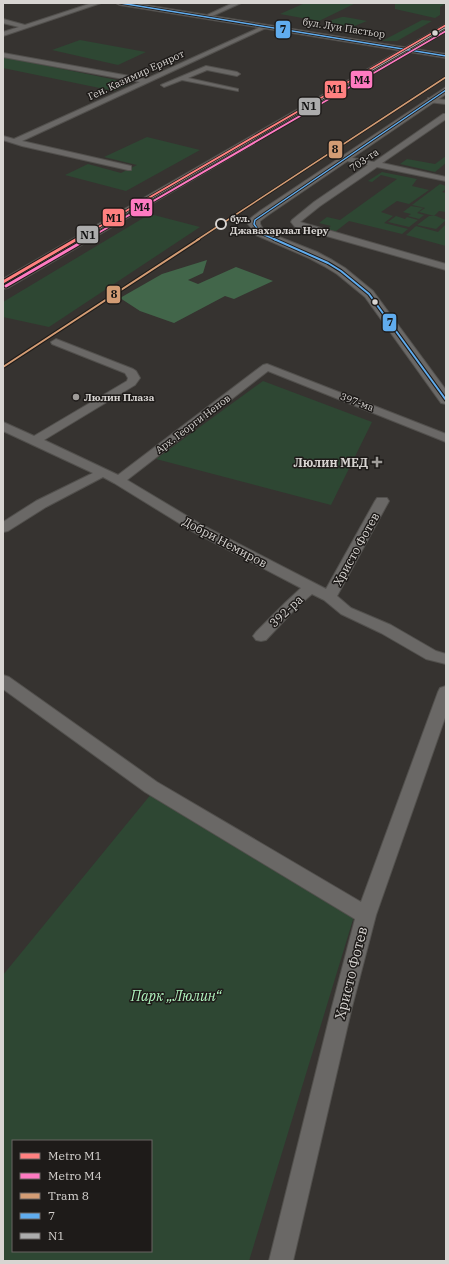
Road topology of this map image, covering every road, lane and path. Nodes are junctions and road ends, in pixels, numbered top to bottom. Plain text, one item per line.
1 (98, 3) edge
2 (120, 3) edge
3 (238, 3) edge
4 (206, 17) junction
5 (446, 19) edge
6 (3, 21) edge
7 (27, 27) junction
8 (265, 27) junction
9 (446, 27) edge
10 (3, 34) edge
11 (402, 48) junction
12 (3, 55) edge
13 (446, 56) edge
14 (237, 74) dead end
15 (181, 78) junction
16 (146, 81) junction
17 (164, 85) dead end
18 (236, 90) dead end
19 (446, 90) edge
20 (432, 100) junction
21 (446, 102) edge
22 (446, 116) edge
23 (3, 138) edge
24 (16, 141) junction
25 (345, 158) junction
26 (377, 165) junction
27 (128, 168) dead end
28 (446, 179) edge
29 (446, 268) edge
30 (3, 282) edge
31 (56, 342) dead end
32 (267, 367) joint
33 (446, 400) edge
34 (3, 426) edge
35 (446, 438) edge
36 (34, 441) junction
37 (102, 473) junction
38 (119, 480) junction
39 (382, 501) dead end
40 (3, 528) edge
41 (312, 587) junction
42 (329, 597) junction
43 (261, 636) dead end
44 (446, 659) edge
45 (3, 681) edge
46 (446, 692) edge
47 (366, 915) junction
48 (282, 1261) edge

1 - 7 street
2 - 4 street, бул. Луи Пастьор
3 - 4 street
4 - 8 street, бул. Луи Пастьор
5 - 11 main road
6 - 7 street
7 - 10 street
8 - 11 street, бул. Луи Пастьор
8 - 16 street, Ген. Казимир Ернрот
9 - 11 main road
11 - 13 street, бул. Луи Пастьор
11 - 30 main road
12 - 16 street
14 - 15 street
15 - 17 street
15 - 18 street
16 - 24 street, Ген. Казимир Ернрот
19 - 20 street
20 - 21 street
20 - 25 street
22 - 26 street, 703-та
23 - 24 street
24 - 27 street
25 - 26 street
25 - 33 street
26 - 28 street
26 - 29 street, 703-та
31 - 36 street
32 - 35 street, 397-ма
32 - 38 street, Арх. Георги Ненов
34 - 36 street, Добри Немиров
36 - 37 street, Добри Немиров
37 - 38 street, Добри Немиров
37 - 40 street
38 - 41 street, Добри Немиров
39 - 42 street, Христо Фотев
41 - 42 street, Добри Немиров
41 - 43 street, 392-ра
42 - 44 street, Добри Немиров
45 - 47 street
46 - 47 street, Христо Фотев
47 - 48 street, Христо Фотев

